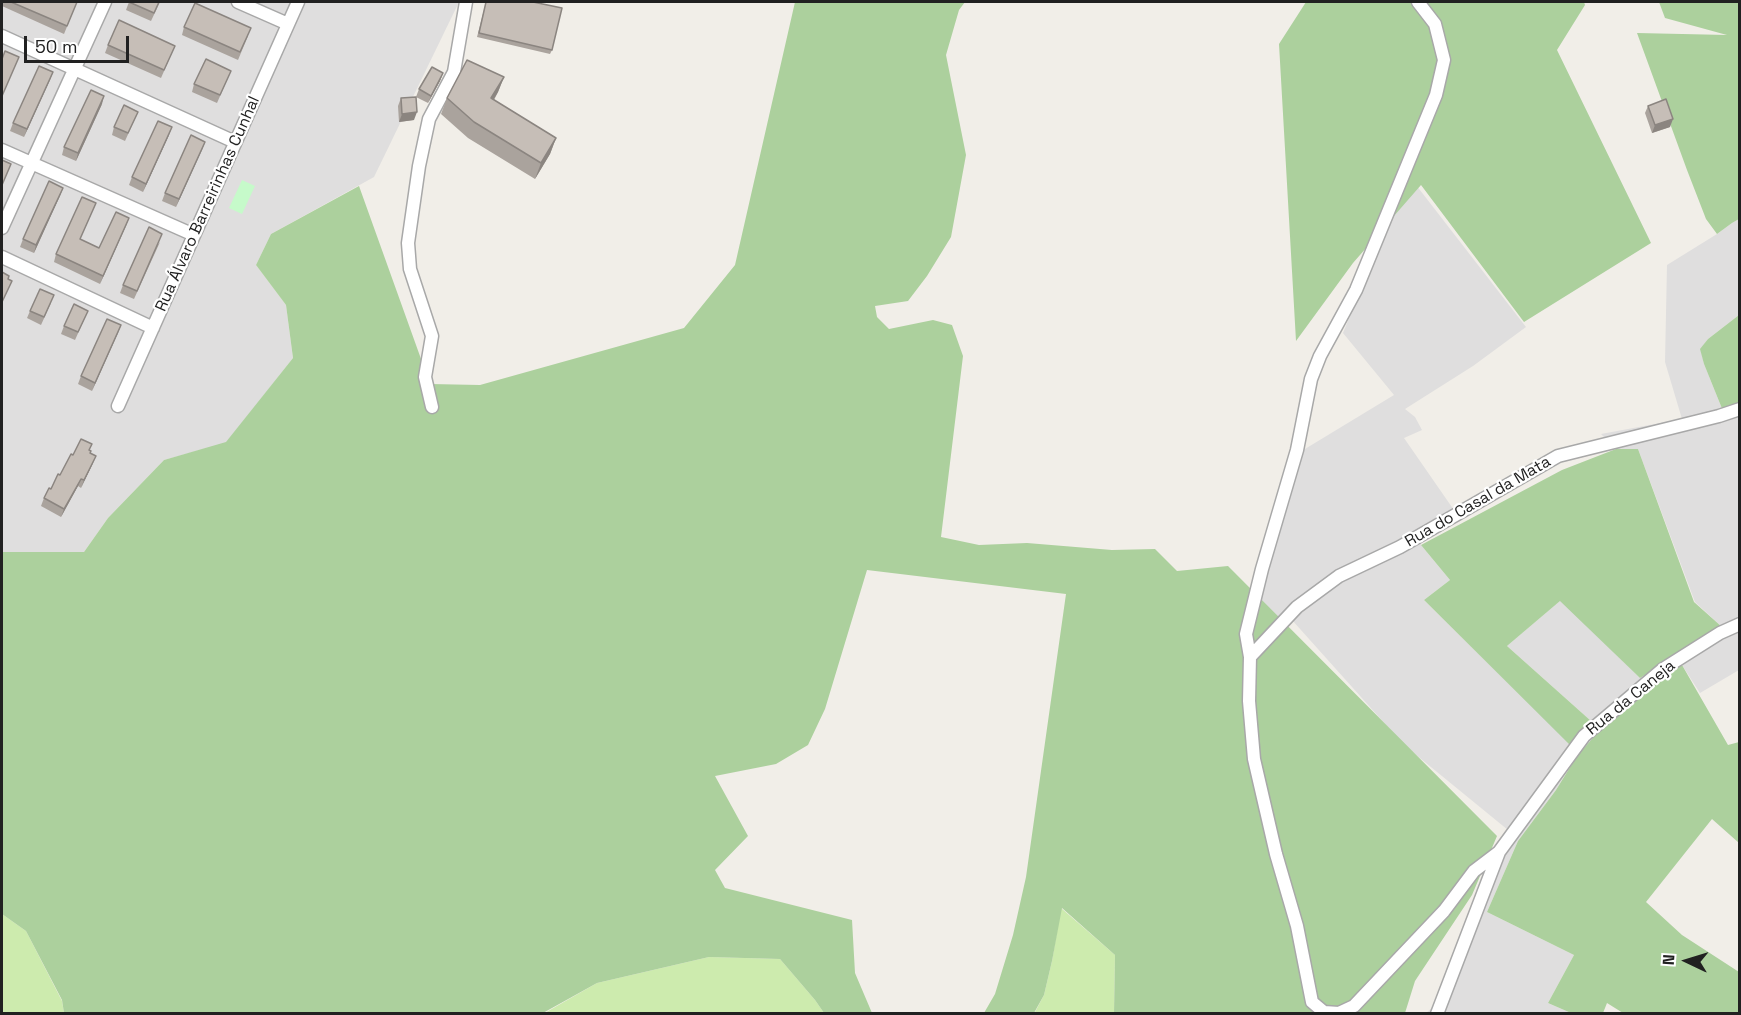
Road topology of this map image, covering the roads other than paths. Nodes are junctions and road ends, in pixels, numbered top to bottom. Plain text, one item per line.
1 (105, 2) edge
2 (238, 2) edge
3 (298, 2) edge
4 (466, 2) edge
5 (1418, 2) edge
6 (288, 24) junction
7 (2, 36) edge
8 (74, 68) junction
9 (235, 142) junction
10 (2, 150) edge
11 (31, 163) junction
12 (2, 228) edge
13 (194, 235) junction
14 (2, 257) edge
15 (153, 328) junction
16 (118, 406) dead end
17 (432, 407) dead end
18 (1740, 409) edge
19 (1740, 624) edge
20 (1250, 657) junction
21 (1499, 852) junction
22 (1437, 1014) edge

1 - 8 street
2 - 6 street
3 - 6 street, Rua Álvaro Barreirinhas Cunhal
4 - 17 street
5 - 20 street
6 - 9 street, Rua Álvaro Barreirinhas Cunhal
7 - 8 street
8 - 9 street
8 - 11 street
9 - 13 street, Rua Álvaro Barreirinhas Cunhal
10 - 11 street
11 - 12 street
11 - 13 street
13 - 15 street, Rua Álvaro Barreirinhas Cunhal
14 - 15 street
15 - 16 street, Rua Álvaro Barreirinhas Cunhal
18 - 20 street, Rua do Casal da Mata
19 - 21 street, Rua da Caneja
20 - 21 street
21 - 22 street

